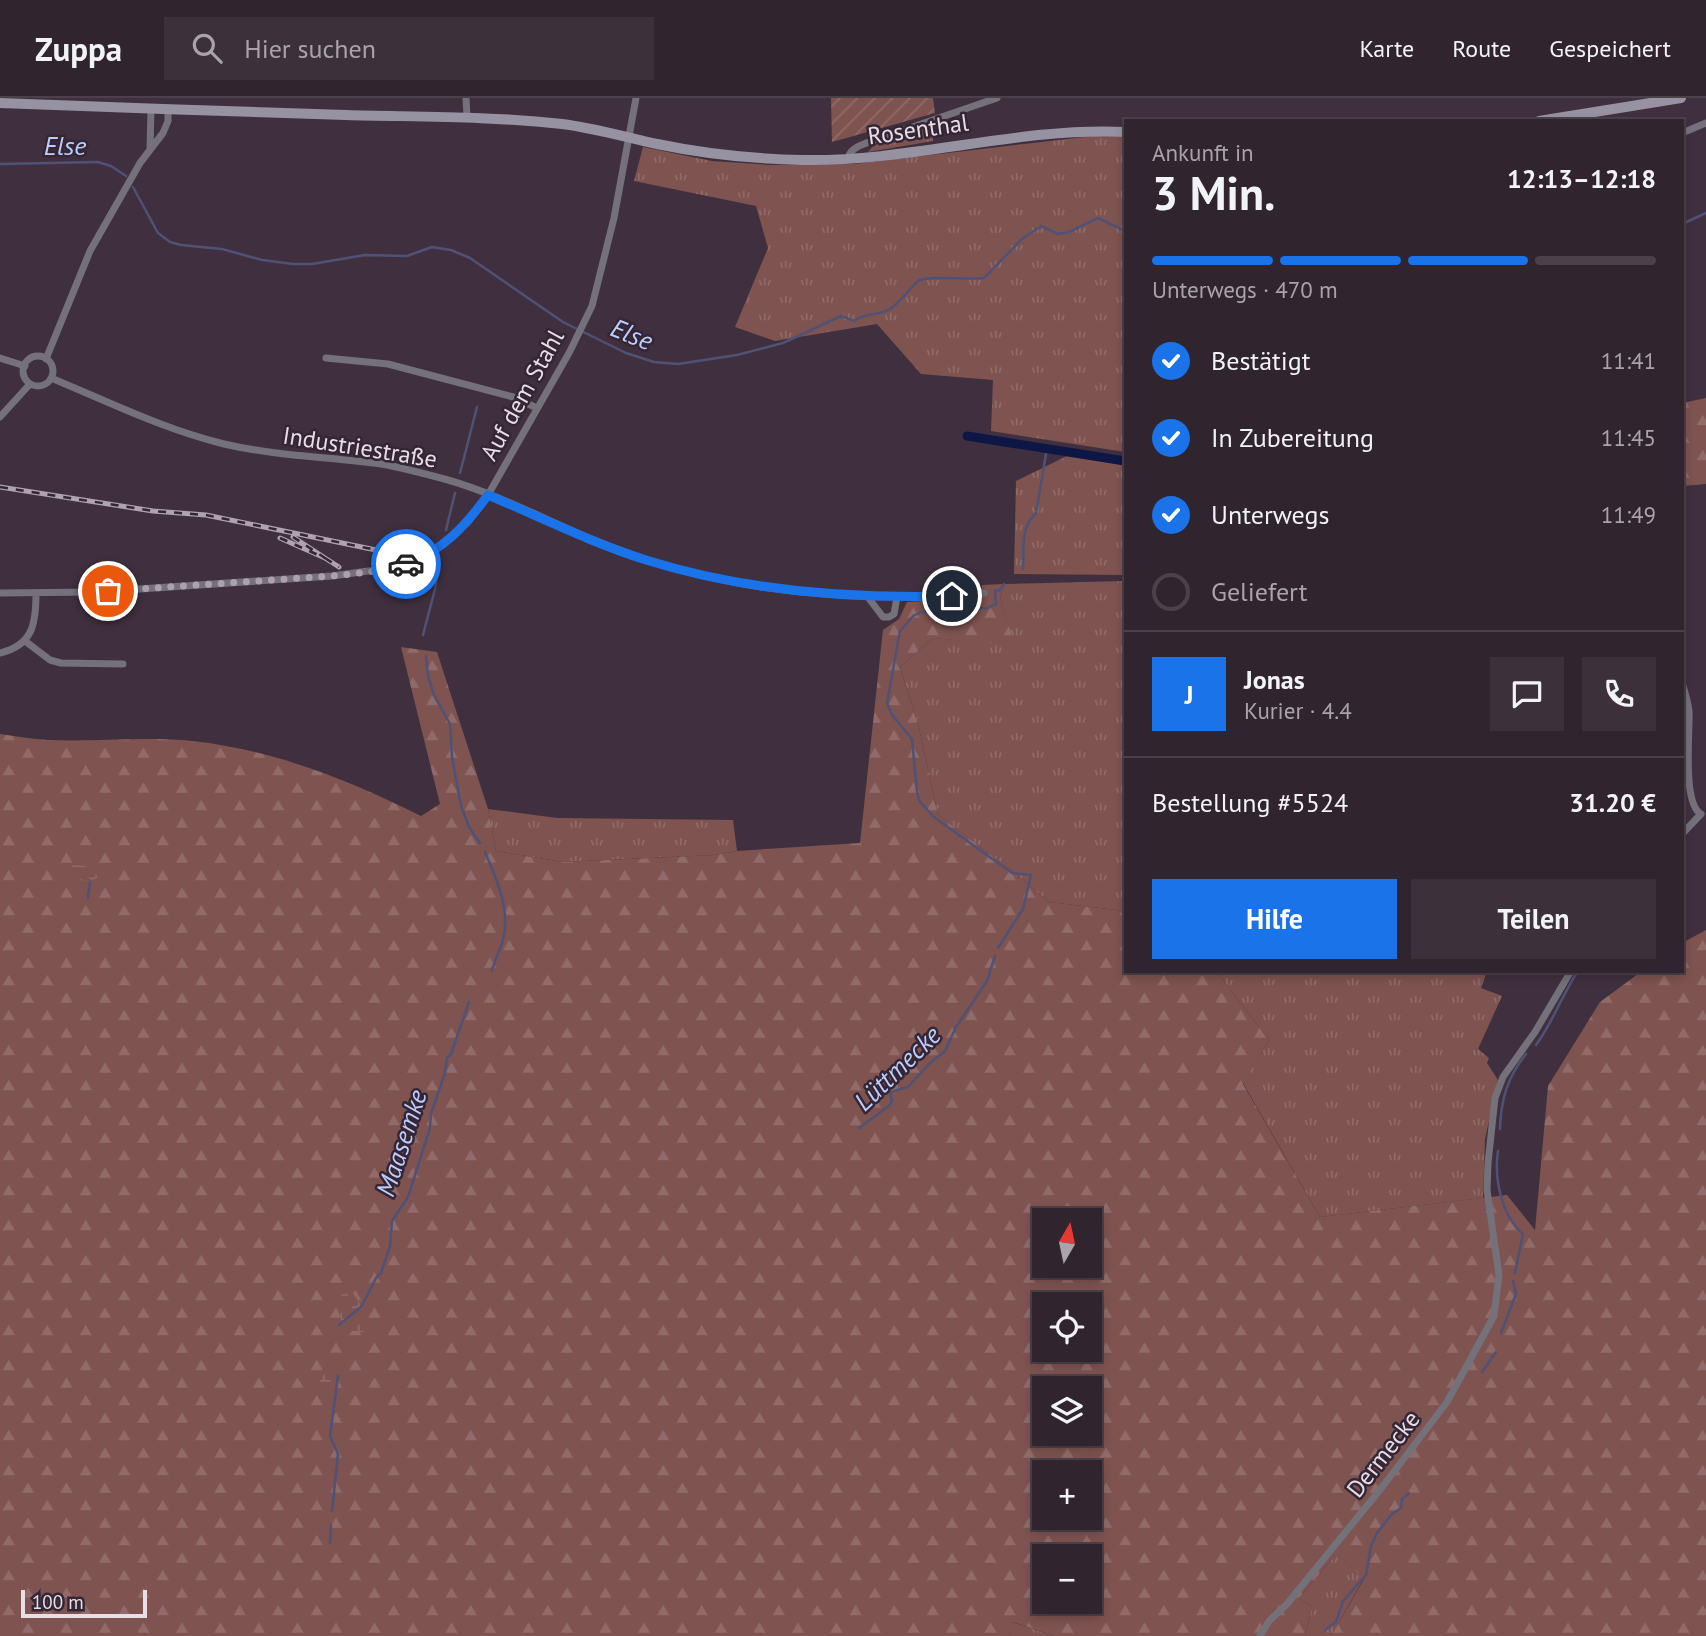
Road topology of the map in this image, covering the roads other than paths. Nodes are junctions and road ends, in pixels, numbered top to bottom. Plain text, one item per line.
1 (466, 98) edge
2 (636, 98) edge
3 (997, 98) edge
4 (1681, 98) edge
5 (0, 103) edge
6 (151, 109) junction
7 (168, 110) junction
8 (467, 117) junction
9 (1551, 119) edge
10 (1706, 123) edge
11 (1122, 132) edge
12 (1684, 132) edge
13 (629, 138) junction
14 (150, 150) junction
15 (848, 159) junction
16 (0, 358) edge
17 (326, 358) dead end
18 (46, 359) junction
19 (25, 366) junction
20 (51, 378) junction
21 (30, 384) junction
22 (537, 408) junction
23 (0, 417) edge
24 (488, 495) junction
25 (0, 593) edge
26 (36, 593) junction
27 (984, 593) dead end
28 (867, 596) junction
29 (897, 597) junction
30 (24, 642) junction
31 (0, 653) edge
32 (123, 664) dead end
33 (1684, 691) edge
34 (1685, 739) edge
35 (1703, 815) edge
36 (1684, 832) edge
37 (1570, 973) edge
38 (1260, 1636) edge

1 - 8 street
2 - 13 street, Auf dem Stahl
3 - 15 street
4 - 9 main road
5 - 6 main road, Rosenthal
6 - 7 main road, Rosenthal
6 - 14 street
7 - 8 main road, Rosenthal
7 - 14 street
8 - 13 main road, Rosenthal
10 - 12 street
11 - 15 main road, Rosenthal
13 - 15 main road, Rosenthal
13 - 22 street, Auf dem Stahl
14 - 18 street
16 - 19 street
17 - 22 street
18 - 19 street
18 - 20 street
19 - 21 street
20 - 21 street
20 - 24 street, Industriestraße
21 - 23 street
22 - 24 street, Auf dem Stahl
24 - 26 street, Auf dem Stahl
24 - 28 street, Industriestraße
25 - 26 street, Auf dem Stahl
26 - 30 street
27 - 29 street, Industriestraße
28 - 29 street, Industriestraße
28 - 29 street
30 - 31 street
30 - 32 street
33 - 34 street
34 - 35 street
35 - 36 street
37 - 38 street, Dermecke

